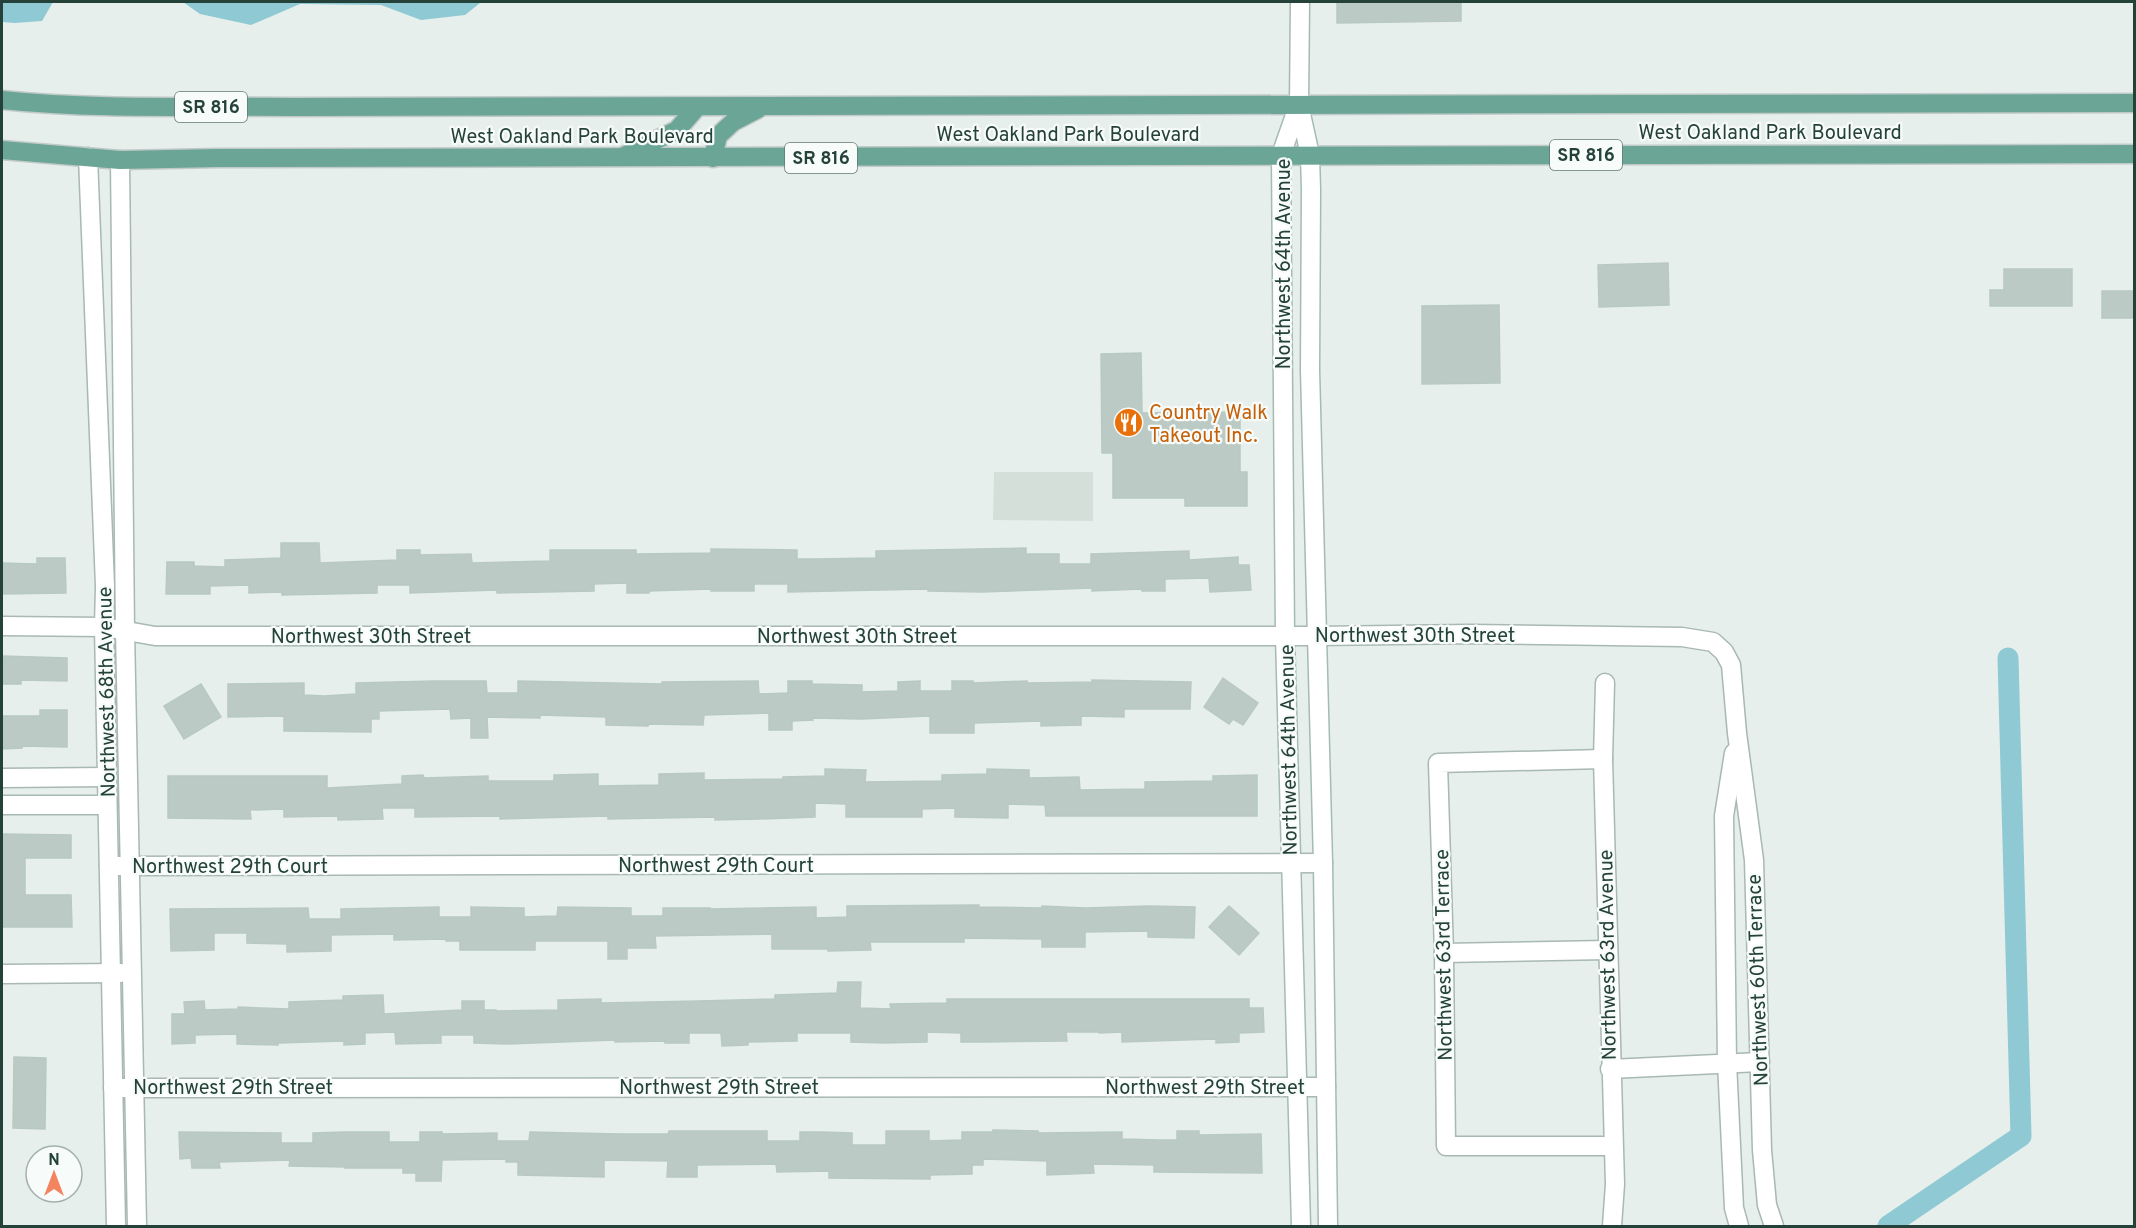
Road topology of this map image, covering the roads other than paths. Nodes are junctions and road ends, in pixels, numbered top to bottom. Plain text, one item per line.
1 (1300, 2) edge
2 (2, 100) edge
3 (2134, 103) edge
4 (1299, 104) junction
5 (697, 107) junction
6 (762, 107) junction
7 (2, 150) edge
8 (2134, 154) edge
9 (1281, 155) junction
10 (1310, 155) junction
11 (88, 157) junction
12 (622, 157) junction
13 (713, 158) junction
14 (120, 160) junction
15 (1282, 338) junction
16 (1310, 369) junction
17 (1283, 374) junction
18 (1313, 412) junction
19 (2, 626) edge
20 (104, 627) junction
21 (125, 630) junction
22 (1285, 636) junction
23 (1317, 636) junction
24 (1713, 642) joint
25 (1605, 683) dead end
26 (1737, 733) junction
27 (1603, 759) junction
28 (106, 777) junction
29 (2, 778) edge
30 (2, 805) edge
31 (107, 805) junction
32 (1290, 863) junction
33 (1323, 863) junction
34 (109, 866) junction
35 (130, 866) junction
36 (1607, 950) junction
37 (1444, 953) junction
38 (1726, 963) junction
39 (1757, 963) junction
40 (110, 973) junction
41 (132, 973) junction
42 (2, 974) edge
43 (1760, 1062) junction
44 (1727, 1063) junction
45 (1610, 1069) junction
46 (134, 1087) junction
47 (1297, 1087) junction
48 (1326, 1087) junction
49 (113, 1088) junction
50 (1613, 1146) junction
51 (116, 1227) edge
52 (137, 1227) edge
53 (1300, 1227) edge
54 (1328, 1227) edge
55 (1612, 1227) edge
56 (1739, 1227) edge
57 (1774, 1227) edge

1 - 4 street
2 - 5 main road, West Oakland Park Boulevard / SR 816
3 - 4 main road, West Oakland Park Boulevard / SR 816
4 - 6 main road, West Oakland Park Boulevard / SR 816
4 - 9 street, Northwest 64th Avenue
4 - 10 street, Northwest 64th Avenue
5 - 6 main road, West Oakland Park Boulevard / SR 816
5 - 12 main road
6 - 13 main road
7 - 11 main road, West Oakland Park Boulevard / SR 816
8 - 10 main road, West Oakland Park Boulevard / SR 816
9 - 10 main road, West Oakland Park Boulevard / SR 816
9 - 13 main road, West Oakland Park Boulevard / SR 816
9 - 15 street, Northwest 64th Avenue
10 - 16 street, Northwest 64th Avenue
11 - 14 main road, West Oakland Park Boulevard / SR 816
11 - 20 street, Northwest 68th Avenue
12 - 13 main road, West Oakland Park Boulevard / SR 816
12 - 14 main road, West Oakland Park Boulevard / SR 816
14 - 21 street, Northwest 68th Avenue
15 - 16 street
15 - 17 street, Northwest 64th Avenue
16 - 18 street, Northwest 64th Avenue
17 - 18 street
17 - 22 street, Northwest 64th Avenue
18 - 23 street, Northwest 64th Avenue
19 - 20 street, Northwest 30th Street
20 - 21 street, Northwest 30th Street
20 - 28 street, Northwest 68th Avenue
21 - 22 street, Northwest 30th Street
21 - 35 street, Northwest 68th Avenue
22 - 23 street, Northwest 30th Street
22 - 32 street, Northwest 64th Avenue
23 - 24 street, Northwest 30th Street
23 - 33 street, Northwest 64th Avenue
24 - 26 street, Northwest 60th Terrace
25 - 27 street, Northwest 63rd Avenue
26 - 38 street, Northwest 60th Terrace
26 - 39 street, Northwest 60th Terrace
27 - 36 street, Northwest 63rd Avenue
27 - 37 street, Northwest 63rd Terrace
28 - 29 street
28 - 31 street, Northwest 68th Avenue
30 - 31 street
31 - 34 street, Northwest 68th Avenue
32 - 33 street, Northwest 29th Court
32 - 35 street, Northwest 29th Court
32 - 47 street, Northwest 64th Avenue
33 - 48 street, Northwest 64th Avenue
34 - 35 street, Northwest 29th Court
34 - 40 street, Northwest 68th Avenue
35 - 41 street, Northwest 68th Avenue
36 - 37 street
36 - 45 street, Northwest 63rd Avenue
37 - 50 street, Northwest 63rd Terrace
38 - 39 street
38 - 44 street, Northwest 60th Terrace
39 - 43 street, Northwest 60th Terrace
40 - 41 street
40 - 42 street
40 - 49 street, Northwest 68th Avenue
41 - 46 street, Northwest 68th Avenue
43 - 44 street
43 - 57 street, Northwest 60th Terrace
44 - 45 street
44 - 56 street, Northwest 60th Terrace
45 - 50 street, Northwest 63rd Avenue
46 - 47 street, Northwest 29th Street
46 - 49 street, Northwest 29th Street
46 - 52 street, Northwest 68th Avenue
47 - 48 street, Northwest 29th Street
47 - 53 street, Northwest 64th Avenue
48 - 54 street, Northwest 64th Avenue
49 - 51 street, Northwest 68th Avenue
50 - 55 street, Northwest 63rd Avenue

